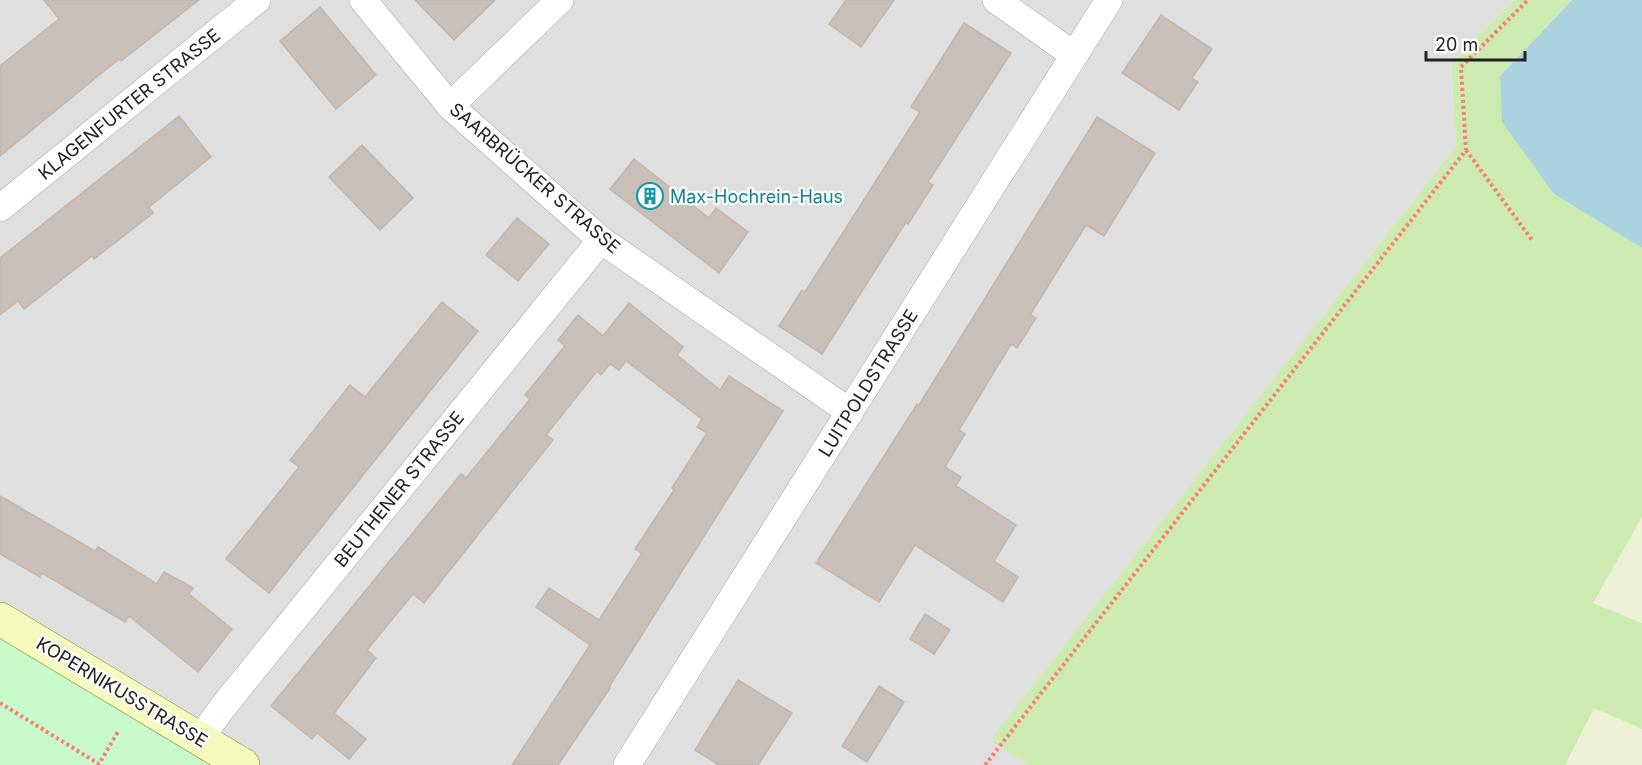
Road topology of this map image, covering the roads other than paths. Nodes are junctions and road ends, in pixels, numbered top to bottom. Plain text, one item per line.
1 (257, 0) edge
2 (363, 0) edge
3 (560, 0) edge
4 (996, 0) edge
5 (1109, 0) edge
6 (1074, 55) junction
7 (450, 106) junction
8 (0, 208) edge
9 (601, 240) junction
10 (850, 412) junction
11 (0, 619) edge
12 (200, 739) junction
13 (243, 765) edge
14 (627, 765) edge

1 - 8 street, KLAGENFURTER STRASSE
2 - 7 street, SAARBRÜCKER STRASSE
3 - 7 street
4 - 6 street
5 - 6 street, LUITPOLDSTRASSE
6 - 10 street, LUITPOLDSTRASSE
7 - 9 street, SAARBRÜCKER STRASSE
9 - 10 street, SAARBRÜCKER STRASSE
9 - 12 street, BEUTHENER STRASSE
10 - 14 street, LUITPOLDSTRASSE
11 - 12 street, KOPERNIKUSSTRASSE
12 - 13 street, KOPERNIKUSSTRASSE

